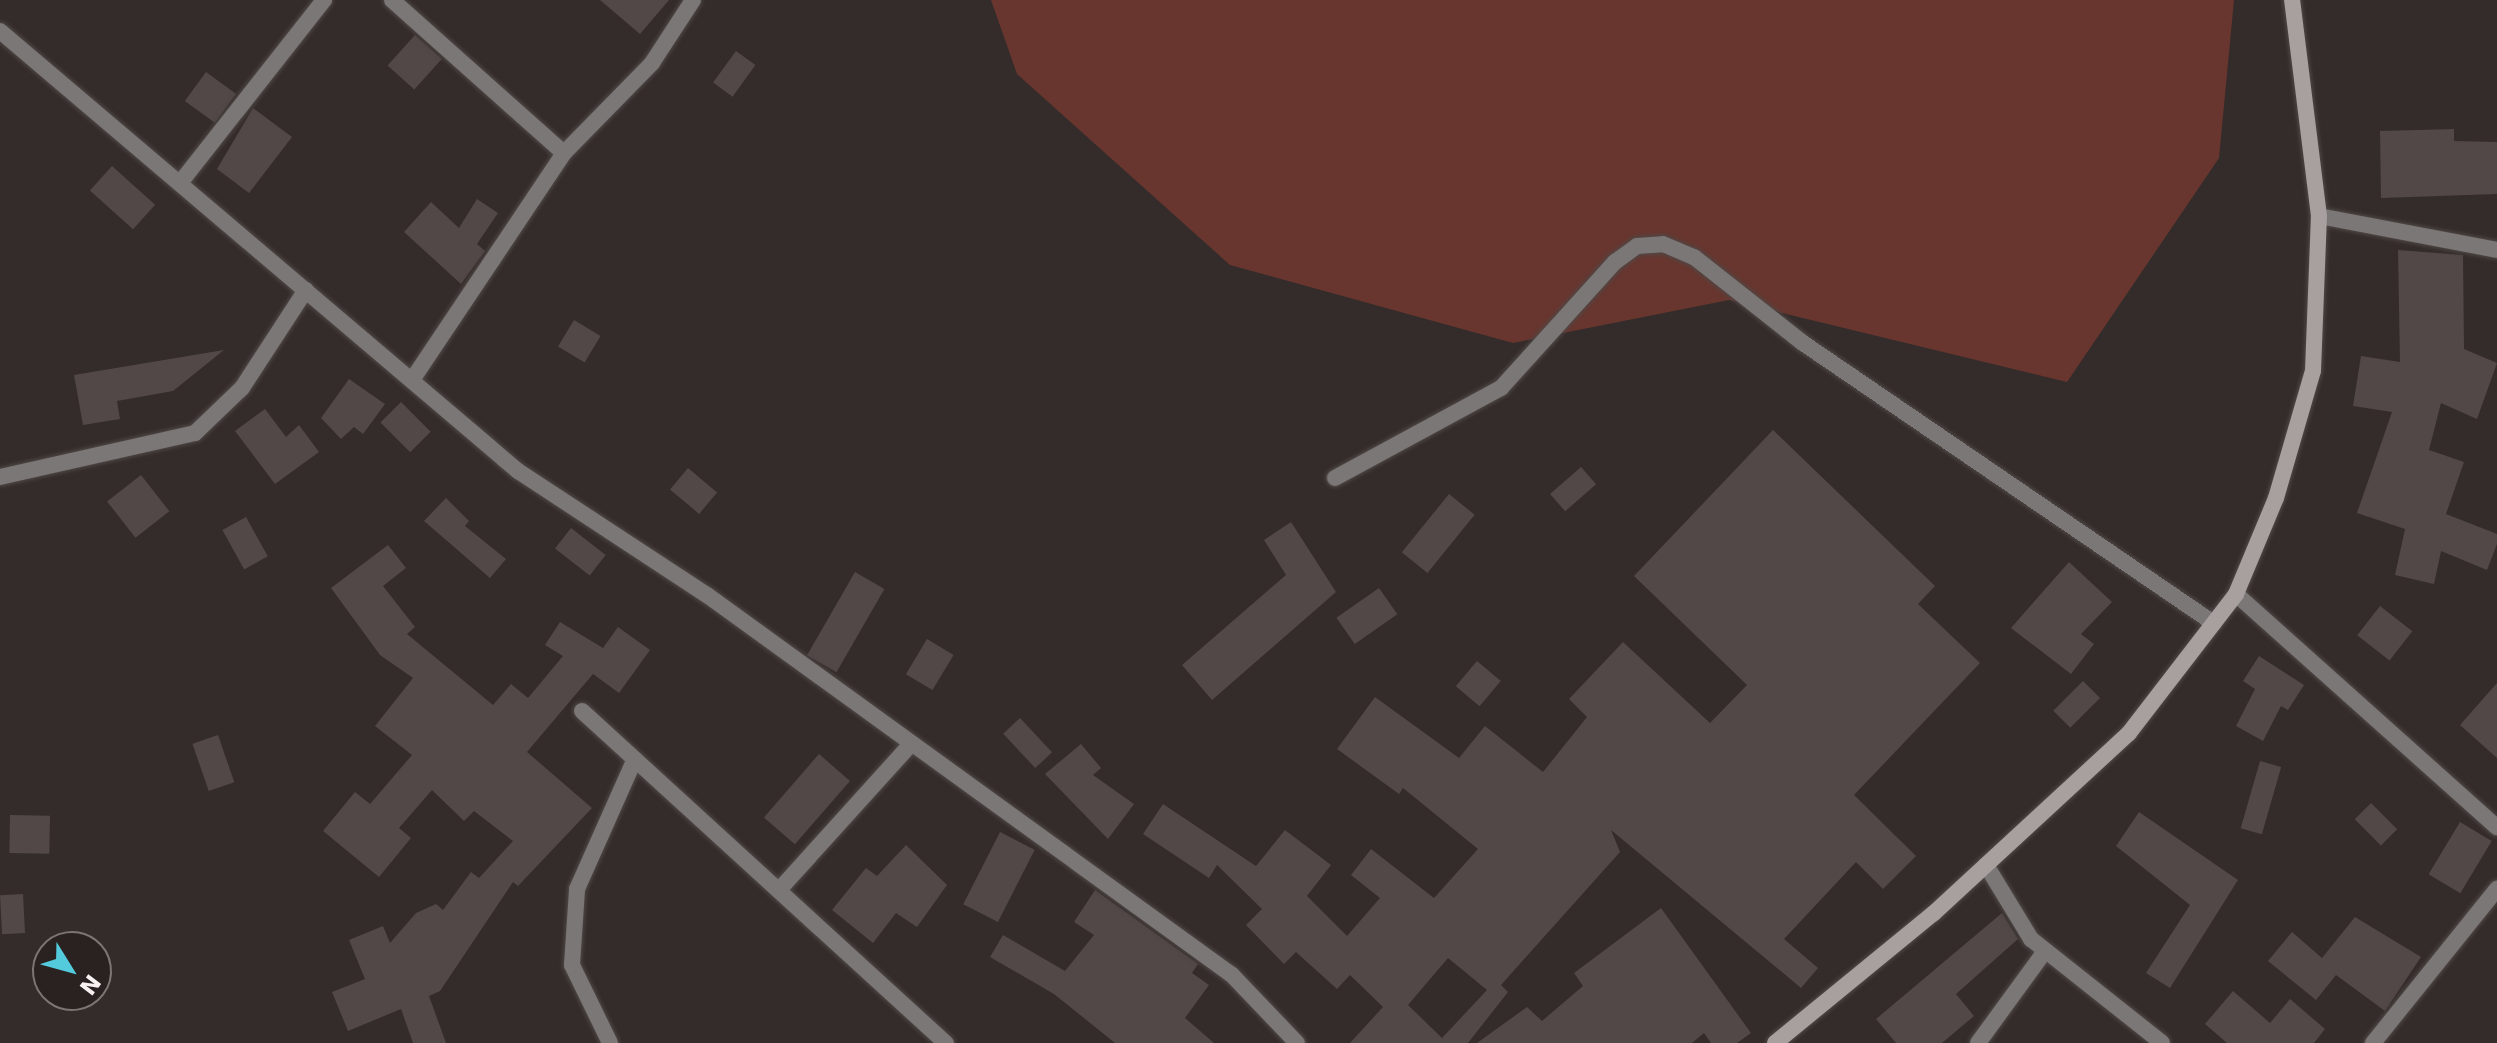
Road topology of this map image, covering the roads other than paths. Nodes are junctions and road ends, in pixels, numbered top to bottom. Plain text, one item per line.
1 (324, 0) edge
2 (392, 0) edge
3 (693, 0) edge
4 (2292, 0) edge
5 (0, 31) edge
6 (564, 153) junction
7 (180, 183) junction
8 (2319, 216) junction
9 (2497, 250) edge
10 (306, 290) junction
11 (412, 380) junction
12 (0, 477) edge
13 (1335, 478) dead end
14 (2236, 594) junction
15 (2214, 623) junction
16 (582, 711) dead end
17 (909, 746) junction
18 (635, 759) junction
19 (2497, 827) edge
20 (1986, 865) junction
21 (2497, 889) edge
22 (779, 890) junction
23 (2045, 951) junction
24 (610, 1043) edge
25 (946, 1043) edge
26 (1297, 1043) edge
27 (1775, 1043) edge
28 (1978, 1043) edge
29 (2162, 1043) edge
30 (2373, 1043) edge

1 - 7 street
2 - 6 street
3 - 6 street
4 - 8 main road
5 - 7 street
6 - 11 street
7 - 10 street
8 - 9 street
8 - 14 main road
10 - 11 street
10 - 12 street
11 - 17 street
13 - 15 street
14 - 15 main road
14 - 19 street
15 - 20 main road
16 - 18 street
17 - 22 street
17 - 26 street
18 - 22 street
18 - 24 street
20 - 23 street
20 - 27 main road
21 - 30 street
22 - 25 street
23 - 28 street
23 - 29 street

